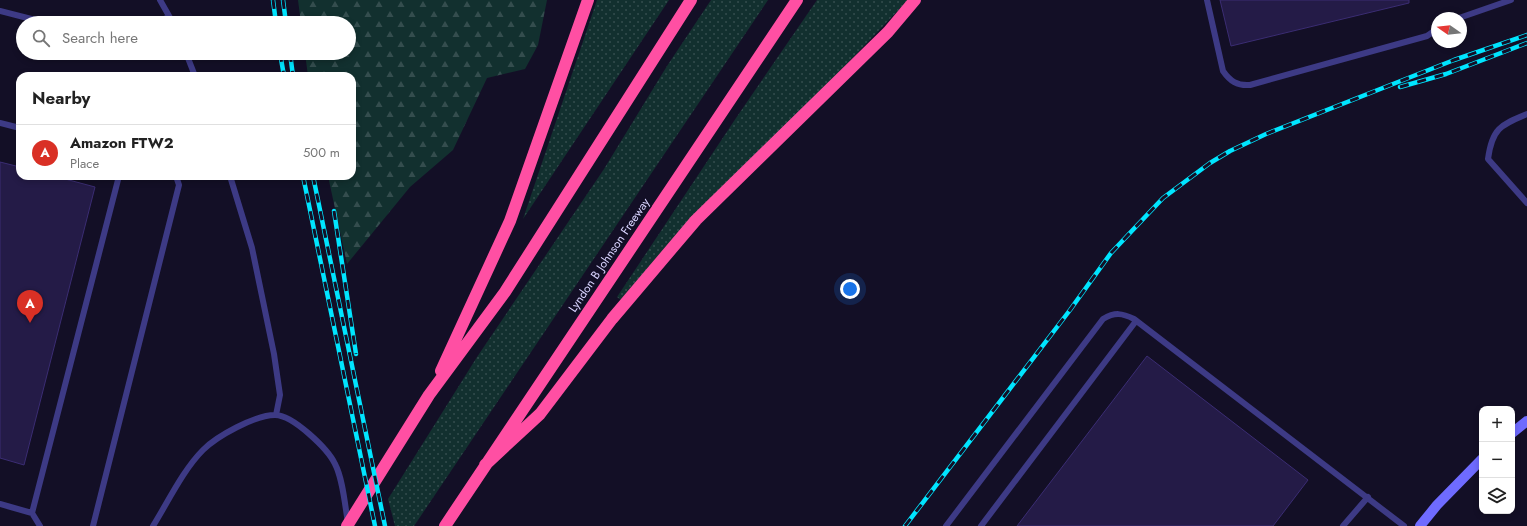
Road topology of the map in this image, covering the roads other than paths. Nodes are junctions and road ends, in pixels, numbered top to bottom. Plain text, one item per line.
1 (160, 0) edge
2 (588, 0) edge
3 (691, 0) edge
4 (797, 0) edge
5 (915, 0) edge
6 (1207, 0) edge
7 (1508, 0) edge
8 (0, 11) edge
9 (1467, 15) edge
10 (20, 16) edge
11 (169, 16) edge
12 (1431, 33) edge
13 (189, 60) edge
14 (193, 72) edge
15 (1527, 114) edge
16 (0, 123) edge
17 (16, 127) edge
18 (118, 180) edge
19 (177, 180) edge
20 (231, 180) edge
21 (1527, 203) edge
22 (1136, 321) junction
23 (429, 395) junction
24 (276, 415) junction
25 (1527, 421) edge
26 (1515, 431) edge
27 (1479, 462) edge
28 (485, 465) junction
29 (1368, 497) junction
30 (0, 504) edge
31 (32, 513) junction
32 (448, 522) edge
33 (40, 526) edge
34 (93, 526) edge
35 (153, 526) edge
36 (348, 526) edge
37 (946, 526) edge
38 (981, 526) edge
39 (1343, 526) edge
40 (1404, 526) edge
41 (1420, 526) edge

1 - 11 lane
2 - 23 highway
3 - 23 highway
4 - 28 highway, Lyndon B Johnson Freeway
5 - 28 highway
6 - 12 lane
7 - 9 lane
8 - 10 lane
13 - 14 lane
15 - 21 lane
16 - 17 lane
18 - 31 lane
19 - 34 lane
20 - 24 lane
22 - 29 lane
22 - 37 lane
22 - 38 lane
23 - 36 highway
24 - 35 lane
24 - 36 lane
25 - 26 street
27 - 41 street
28 - 32 highway, Lyndon B Johnson Freeway
29 - 39 lane
29 - 40 lane
30 - 31 lane
31 - 33 lane

